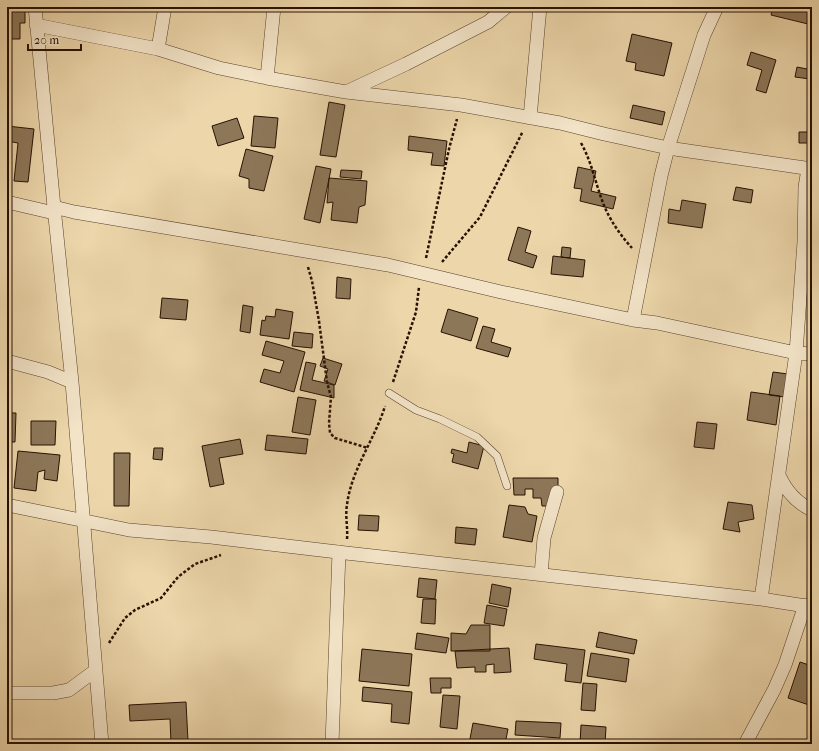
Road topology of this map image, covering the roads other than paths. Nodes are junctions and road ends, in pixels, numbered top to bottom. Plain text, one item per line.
1 (35, 7) edge
2 (165, 7) edge
3 (274, 7) edge
4 (506, 7) edge
5 (540, 7) edge
6 (717, 7) edge
7 (36, 25) junction
8 (158, 49) junction
9 (267, 78) junction
10 (346, 92) junction
11 (530, 118) junction
12 (668, 148) junction
13 (810, 169) edge
14 (7, 202) edge
15 (54, 210) junction
16 (633, 320) junction
17 (796, 353) junction
18 (812, 354) edge
19 (7, 361) edge
20 (72, 382) junction
21 (389, 394) road end
22 (778, 475) junction
23 (507, 486) dead end
24 (557, 492) dead end
25 (7, 505) edge
26 (812, 510) edge
27 (83, 520) junction
28 (343, 553) junction
29 (541, 575) junction
30 (761, 599) junction
31 (808, 606) edge
32 (95, 666) junction
33 (7, 693) edge
34 (102, 744) edge
35 (332, 744) edge
36 (745, 744) edge

1 - 7 street
2 - 8 street
3 - 9 street
4 - 10 street
5 - 11 street
6 - 12 street
7 - 8 street
7 - 15 street
8 - 9 street
9 - 10 street
10 - 11 street
11 - 12 street
12 - 13 street
12 - 16 street
13 - 17 street
14 - 15 street
15 - 16 street
15 - 20 street
16 - 17 street
17 - 18 street
17 - 22 street
19 - 20 street
20 - 27 street
21 - 23 lane
22 - 26 street
22 - 30 street
24 - 29 street
25 - 27 street
27 - 28 street
27 - 32 street
28 - 29 street
28 - 35 street
29 - 30 street
30 - 31 street
31 - 36 street
32 - 33 street
32 - 34 street

